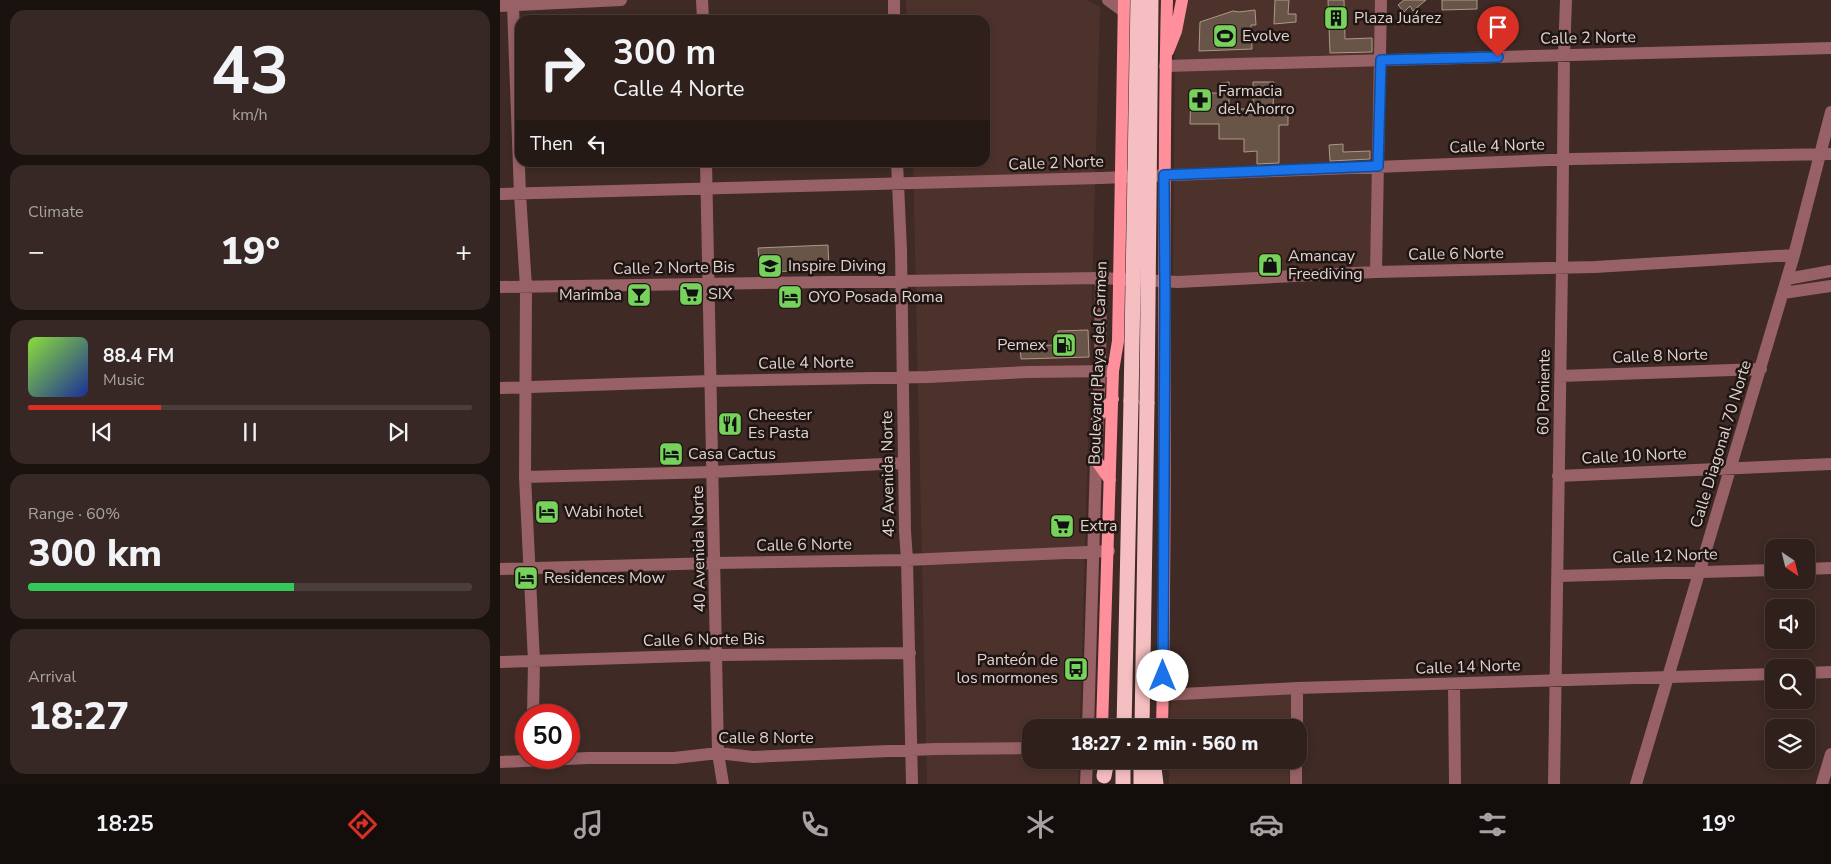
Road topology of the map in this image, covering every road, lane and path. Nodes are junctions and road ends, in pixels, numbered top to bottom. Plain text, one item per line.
1 (621, 0) edge
2 (702, 0) edge
3 (894, 0) edge
4 (1108, 0) edge
5 (1138, 0) edge
6 (1150, 0) edge
7 (1167, 0) edge
8 (1182, 0) edge
9 (1381, 0) edge
10 (1566, 0) edge
11 (514, 3) edge
12 (500, 6) edge
13 (1123, 6) edge
14 (703, 15) edge
15 (894, 15) edge
16 (515, 24) edge
17 (1831, 48) edge
18 (1564, 55) junction
19 (1381, 60) junction
20 (1165, 62) junction
21 (1831, 112) edge
22 (1825, 154) edge
23 (1564, 160) junction
24 (1378, 166) junction
25 (520, 167) edge
26 (706, 167) edge
27 (897, 167) edge
28 (1164, 175) junction
29 (1121, 176) junction
30 (898, 183) junction
31 (707, 188) junction
32 (500, 194) edge
33 (520, 194) junction
34 (1794, 255) junction
35 (1562, 267) junction
36 (1831, 271) edge
37 (1376, 272) junction
38 (1101, 278) junction
39 (1118, 278) junction
40 (1787, 278) junction
41 (902, 281) junction
42 (1164, 282) junction
43 (708, 284) junction
44 (1831, 286) edge
45 (500, 287) edge
46 (526, 287) junction
47 (1783, 293) junction
48 (1761, 369) junction
49 (1100, 370) junction
50 (1113, 371) junction
51 (1560, 376) junction
52 (903, 378) junction
53 (710, 381) junction
54 (526, 387) junction
55 (500, 388) edge
56 (1112, 399) junction
57 (1097, 418) junction
58 (1096, 460) junction
59 (904, 463) junction
60 (1831, 464) edge
61 (1731, 467) junction
62 (714, 472) junction
63 (1558, 476) junction
64 (525, 477) junction
65 (1110, 480) junction
66 (1109, 551) junction
67 (1094, 552) junction
68 (907, 560) junction
69 (715, 563) junction
70 (1831, 568) edge
71 (500, 569) edge
72 (530, 569) junction
73 (1815, 569) edge
74 (1765, 570) edge
75 (1700, 571) junction
76 (1558, 576) junction
77 (910, 652) junction
78 (718, 655) junction
79 (534, 661) junction
80 (500, 662) edge
81 (1125, 664) junction
82 (1831, 672) edge
83 (1815, 673) edge
84 (1143, 674) junction
85 (1765, 674) edge
86 (1669, 678) junction
87 (1555, 681) junction
88 (1454, 684) junction
89 (1298, 688) junction
90 (1163, 695) junction
91 (533, 704) edge
92 (1088, 719) edge
93 (1102, 719) edge
94 (1115, 719) edge
95 (1124, 719) edge
96 (1142, 719) edge
97 (1148, 719) edge
98 (1162, 719) edge
99 (1297, 719) edge
100 (1022, 748) edge
101 (912, 751) junction
102 (718, 753) junction
103 (1831, 754) edge
104 (580, 758) edge
105 (515, 761) edge
106 (500, 762) edge
107 (1087, 769) edge
108 (1123, 769) edge
109 (1141, 769) edge
110 (1154, 769) edge
111 (1161, 769) edge
112 (1296, 769) edge
113 (724, 784) edge
114 (912, 784) edge
115 (1086, 784) edge
116 (1122, 784) edge
117 (1140, 784) edge
118 (1156, 784) edge
119 (1160, 784) edge
120 (1296, 784) edge
121 (1455, 784) edge
122 (1554, 784) edge
123 (1636, 784) edge
124 (1822, 784) edge

1 - 11 street
2 - 14 street
3 - 15 street
4 - 13 street
5 - 81 highway, bridge
6 - 84 highway, bridge
7 - 20 main road
8 - 20 main road
9 - 19 street
10 - 18 street, 60 Poniente
11 - 12 street
11 - 16 street
13 - 29 main road, Boulevard Playa del Carmen
17 - 18 street, Calle 2 Norte
18 - 19 street, Calle 2 Norte
18 - 23 street, 60 Poniente
19 - 20 street, Calle 2 Norte
19 - 24 street
20 - 28 main road
21 - 22 street, Calle Diagonal 70 Norte
22 - 23 street, Calle 4 Norte
22 - 34 street, Calle Diagonal 70 Norte
23 - 24 street, Calle 4 Norte
23 - 35 street, 60 Poniente
24 - 28 street, Calle 4 Norte
24 - 37 street
25 - 33 street
26 - 31 street, 40 Avenida Norte
27 - 30 street, 45 Avenida Norte
28 - 29 street, Calle 2 Norte
28 - 42 main road
29 - 30 street, Calle 2 Norte
29 - 39 main road, Boulevard Playa del Carmen
30 - 31 street, Calle 2 Norte
30 - 41 street, 45 Avenida Norte
31 - 33 street, Calle 2 Norte
31 - 43 street, 40 Avenida Norte
32 - 33 street, Calle 2 Norte
33 - 46 street
34 - 35 street, Calle 6 Norte
34 - 40 street, Calle Diagonal 70 Norte
35 - 37 street, Calle 6 Norte
35 - 51 street, 60 Poniente
36 - 40 street
37 - 42 street, Calle 6 Norte
38 - 39 street, Calle 2 Norte Bis
38 - 41 street, Calle 2 Norte Bis
38 - 49 street
39 - 42 street, Calle 6 Norte
39 - 50 main road, Boulevard Playa del Carmen
40 - 47 street, Calle Diagonal 70 Norte
41 - 43 street, Calle 2 Norte Bis
41 - 52 street, 45 Avenida Norte
42 - 90 main road
43 - 46 street, Calle 2 Norte Bis
43 - 53 street, 40 Avenida Norte
44 - 47 street
45 - 46 street, Calle 2 Norte Bis
46 - 54 street
47 - 48 street, Calle Diagonal 70 Norte
48 - 51 street, Calle 8 Norte
48 - 61 street, Calle Diagonal 70 Norte
49 - 50 street, Calle 4 Norte
49 - 52 street, Calle 4 Norte
49 - 57 street
50 - 56 main road, Boulevard Playa del Carmen
51 - 63 street, 60 Poniente
52 - 53 street, Calle 4 Norte
52 - 59 street, 45 Avenida Norte
53 - 54 street, Calle 4 Norte
53 - 62 street, 40 Avenida Norte
54 - 55 street, Calle 4 Norte
54 - 64 street
56 - 57 main road
56 - 65 main road, Boulevard Playa del Carmen
57 - 58 street
58 - 65 main road
58 - 67 street
59 - 62 street
59 - 68 street, 45 Avenida Norte
60 - 61 street, Calle 10 Norte
61 - 63 street, Calle 10 Norte
61 - 75 street, Calle Diagonal 70 Norte
62 - 64 street
62 - 69 street, 40 Avenida Norte
63 - 76 street, 60 Poniente
64 - 72 street
65 - 66 main road, Boulevard Playa del Carmen
66 - 67 street, Calle 6 Norte
66 - 93 main road, Boulevard Playa del Carmen
67 - 68 street, Calle 6 Norte
67 - 92 street
68 - 69 street, Calle 6 Norte
68 - 77 street, 45 Avenida Norte
69 - 72 street, Calle 6 Norte
69 - 78 street, 40 Avenida Norte
70 - 73 street
71 - 72 street, Calle 6 Norte
72 - 79 street
74 - 75 street, Calle 12 Norte
75 - 76 street, Calle 12 Norte
75 - 86 street, Calle Diagonal 70 Norte
76 - 87 street, 60 Poniente
77 - 78 street, Calle 6 Norte Bis
77 - 101 street, 45 Avenida Norte
78 - 79 street, Calle 6 Norte Bis
78 - 102 street, 40 Avenida Norte
79 - 80 street, Calle 6 Norte Bis
79 - 91 street
81 - 94 highway
81 - 95 highway
82 - 83 street
84 - 96 highway
84 - 97 highway
85 - 86 street, Calle 14 Norte
86 - 87 street, Calle 14 Norte
86 - 123 street, Calle Diagonal 70 Norte
87 - 88 street, Calle 14 Norte
87 - 122 street, 60 Poniente
88 - 89 street, Calle 14 Norte
88 - 121 street
89 - 90 street, Calle 14 Norte
89 - 99 street
90 - 98 main road
100 - 101 street, Calle 8 Norte
101 - 102 street, Calle 8 Norte
101 - 114 street, 45 Avenida Norte
102 - 104 street, Calle 8 Norte
102 - 113 street, 40 Avenida Norte
103 - 124 street
105 - 106 street, Calle 8 Norte
107 - 115 street
108 - 116 highway
109 - 117 highway
110 - 118 highway
111 - 119 main road
112 - 120 street

